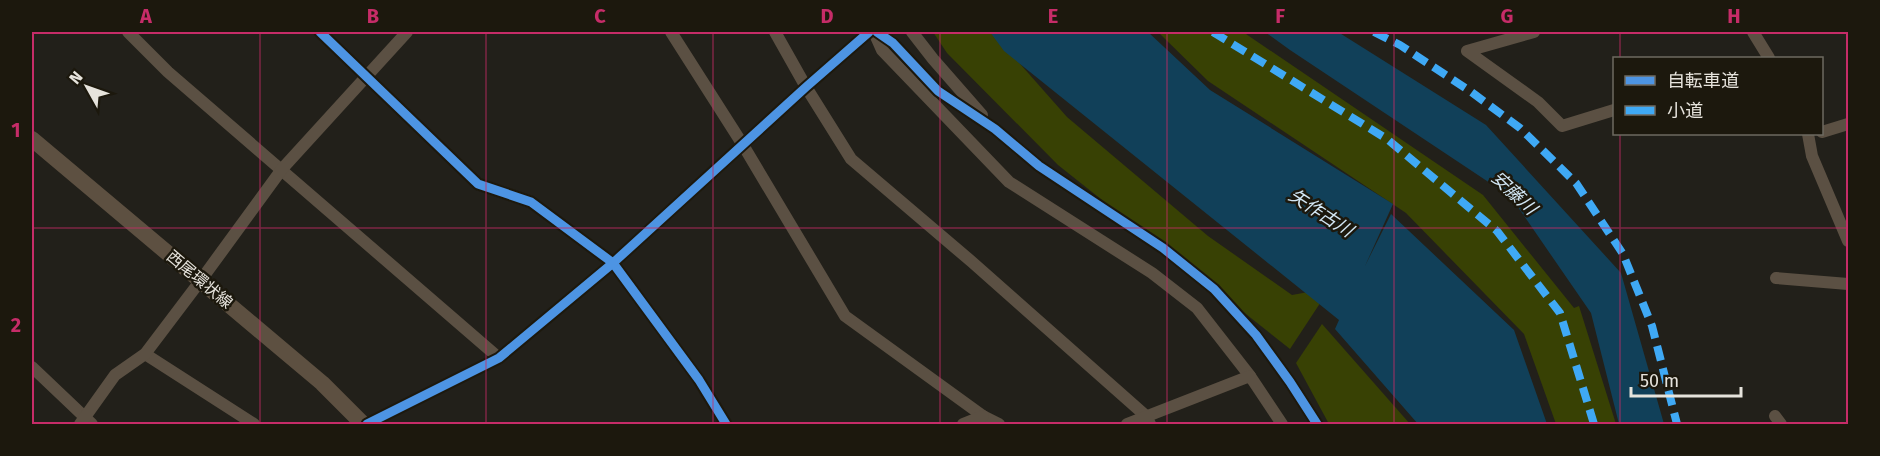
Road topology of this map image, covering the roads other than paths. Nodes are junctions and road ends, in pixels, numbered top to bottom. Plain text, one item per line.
1 (128, 32) edge
2 (320, 32) edge
3 (407, 32) edge
4 (671, 32) edge
5 (775, 32) edge
6 (869, 32) edge
7 (876, 32) edge
8 (912, 32) edge
9 (1534, 32) edge
10 (1753, 32) edge
11 (1768, 57) edge
12 (367, 76) junction
13 (806, 87) junction
14 (1613, 110) edge
15 (1848, 124) edge
16 (995, 129) junction
17 (1823, 131) edge
18 (1814, 135) edge
19 (32, 139) edge
20 (743, 146) junction
21 (282, 169) junction
22 (1843, 212) edge
23 (1848, 241) edge
24 (613, 263) junction
25 (1776, 278) dead end
26 (201, 280) junction
27 (1848, 284) edge
28 (145, 354) junction
29 (499, 358) junction
30 (32, 366) edge
31 (1250, 376) junction
32 (983, 416) junction
33 (1148, 420) edge
34 (86, 422) edge
35 (254, 424) edge
36 (365, 424) edge
37 (726, 424) edge
38 (963, 424) edge
39 (999, 424) edge
40 (1126, 424) edge
41 (1282, 424) edge
42 (1317, 424) edge

1 - 21 street
2 - 12 street
3 - 12 street
4 - 20 street
5 - 13 street
6 - 13 street
7 - 16 street
7 - 31 street
8 - 16 street
9 - 14 street
10 - 11 street
12 - 21 street
12 - 24 street
13 - 20 street
13 - 33 street
15 - 17 street
16 - 42 street
18 - 22 street
19 - 26 main road, 西尾環状線
20 - 24 street
20 - 32 street
21 - 26 street
21 - 29 street
22 - 23 street
24 - 29 street
24 - 37 street
25 - 27 street
26 - 28 street
26 - 36 main road, 西尾環状線
28 - 34 street
28 - 35 street
29 - 36 street
30 - 34 street
31 - 33 street
31 - 41 street
32 - 38 street
32 - 39 street
33 - 40 street

